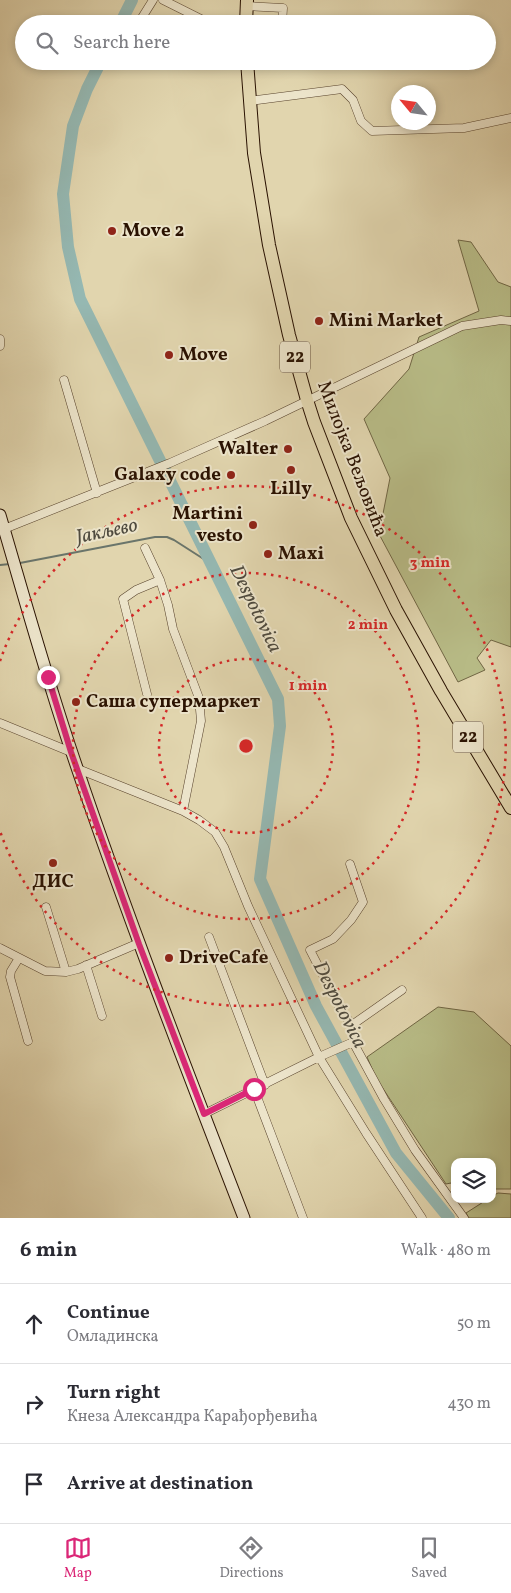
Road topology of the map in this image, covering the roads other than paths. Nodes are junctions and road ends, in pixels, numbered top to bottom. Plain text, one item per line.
1 (153, 0) edge
2 (164, 0) edge
3 (246, 3) edge
4 (144, 15) edge
5 (194, 15) edge
6 (282, 15) edge
7 (247, 70) edge
8 (249, 101) junction
9 (511, 118) edge
10 (511, 321) edge
11 (0, 340) edge
12 (0, 346) edge
13 (64, 380) dead end
14 (307, 400) junction
15 (98, 493) junction
16 (0, 515) edge
17 (4, 529) junction
18 (144, 548) dead end
19 (160, 580) junction
20 (147, 694) dead end
21 (1, 725) edge
22 (71, 752) junction
23 (78, 769) junction
24 (511, 808) edge
25 (183, 810) junction
26 (350, 864) dead end
27 (46, 907) dead end
28 (209, 937) dead end
29 (139, 944) junction
30 (0, 948) edge
31 (19, 958) junction
32 (86, 966) junction
33 (66, 972) junction
34 (402, 990) dead end
35 (102, 1016) dead end
36 (352, 1025) junction
37 (28, 1040) dead end
38 (350, 1043) junction
39 (323, 1055) junction
40 (265, 1085) junction
41 (254, 1089) junction
42 (204, 1114) junction
43 (244, 1218) edge
44 (303, 1218) edge
45 (422, 1218) edge
46 (464, 1218) edge

1 - 4 street
2 - 5 street
3 - 6 street
7 - 8 main road, Милојка Вељовића / 22
8 - 9 street
8 - 14 main road, Милојка Вељовића / 22
10 - 14 street
11 - 12 street
13 - 15 street
14 - 15 street
14 - 24 main road, Милојка Вељовића / 22
15 - 17 street
16 - 17 street
17 - 22 street
18 - 19 street
19 - 20 street
19 - 25 street
21 - 22 street
22 - 23 street
23 - 25 street
23 - 29 street
25 - 39 street
26 - 36 street
27 - 33 street
28 - 40 street
29 - 32 street
29 - 42 street
30 - 31 street
31 - 33 street
31 - 37 street
32 - 33 street
32 - 35 street
34 - 36 street
36 - 38 street
38 - 39 street
38 - 46 street
39 - 40 street
39 - 45 street
40 - 41 street
41 - 42 street
41 - 44 street
42 - 43 street

